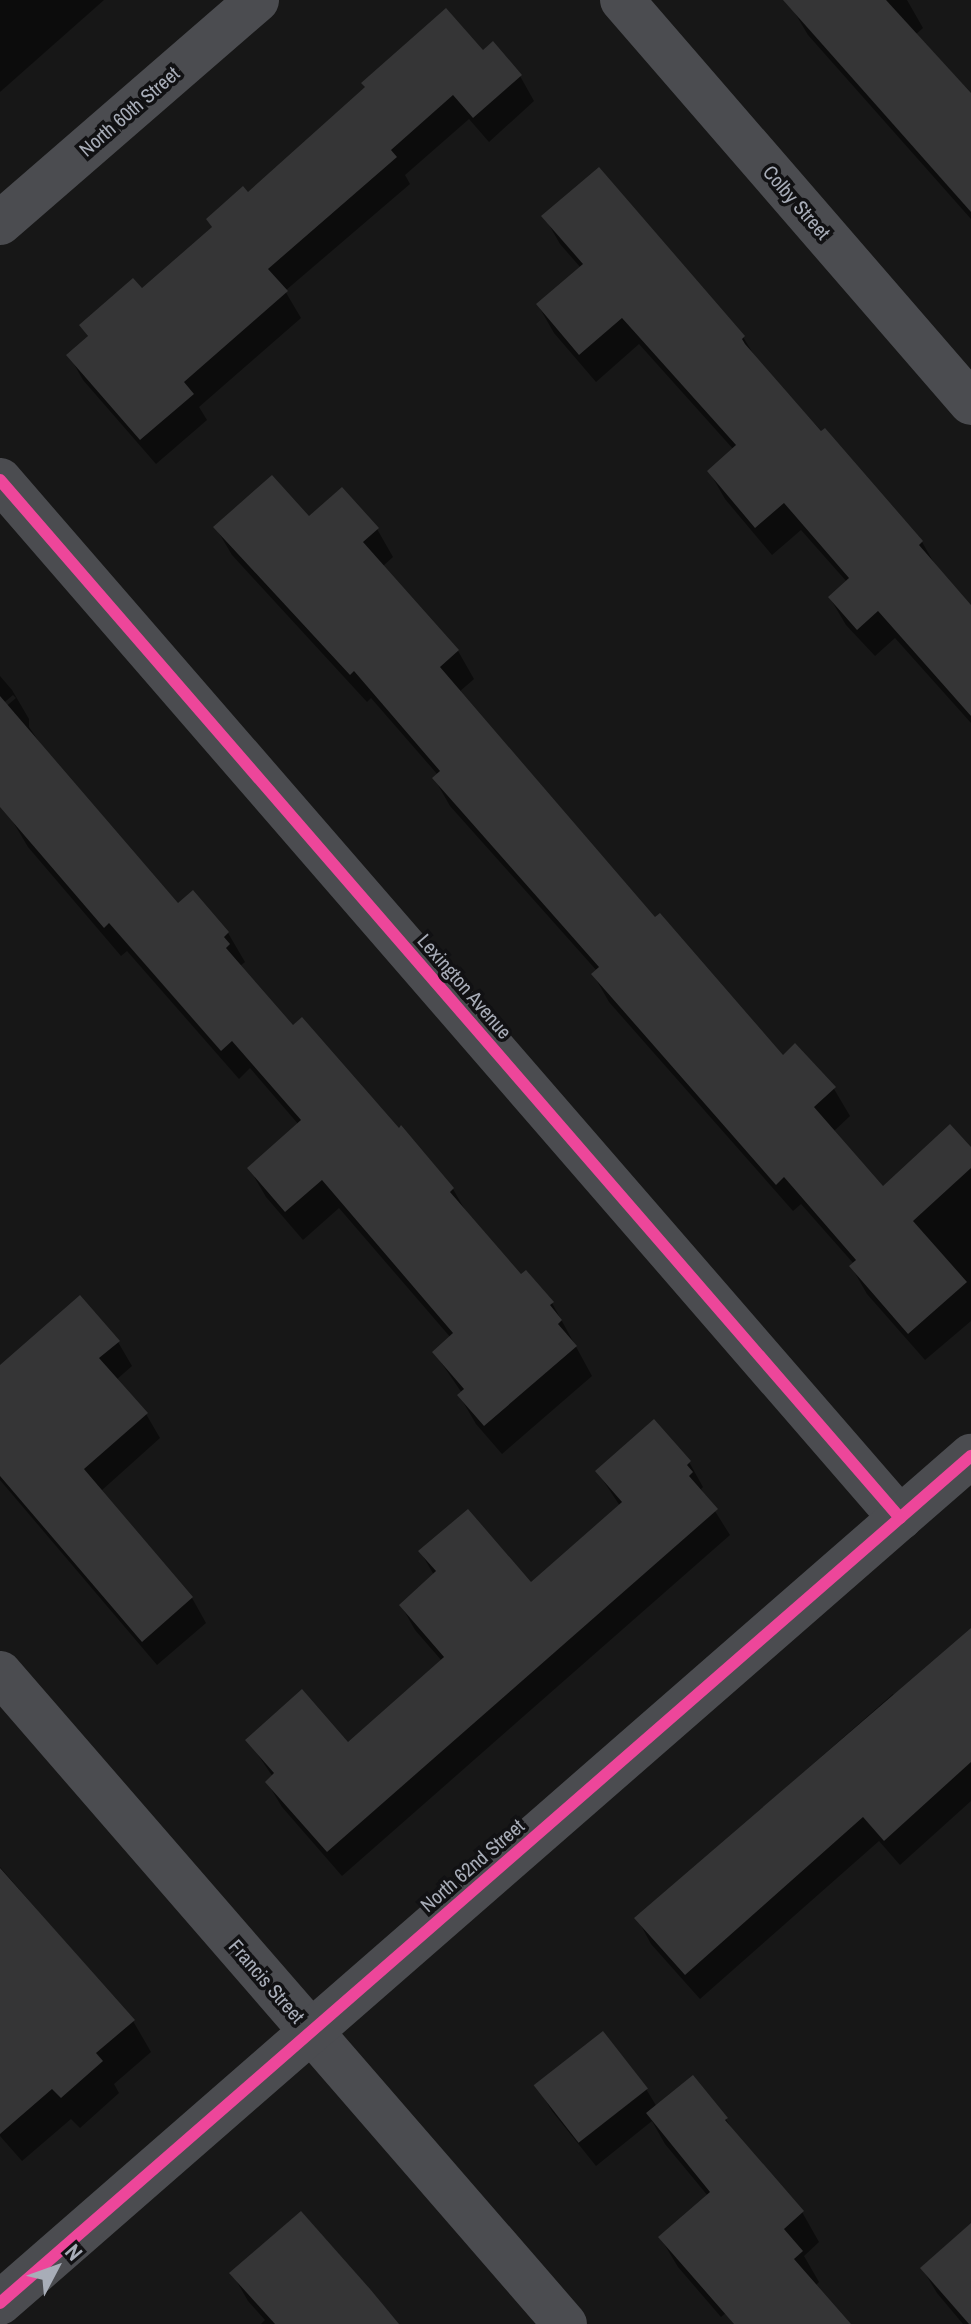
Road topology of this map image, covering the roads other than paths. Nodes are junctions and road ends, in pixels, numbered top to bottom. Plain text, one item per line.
1 (257, 0) edge
2 (622, 0) edge
3 (0, 223) edge
4 (971, 403) edge
5 (0, 480) edge
6 (971, 1456) edge
7 (900, 1518) junction
8 (0, 1673) edge
9 (312, 2032) junction
10 (0, 2303) edge
11 (565, 2324) edge

1 - 3 street, North 60th Street
2 - 4 street, Colby Street
5 - 7 street, Lexington Avenue
6 - 7 street, North 62nd Street
7 - 9 street, North 62nd Street
8 - 9 street, Francis Street
9 - 10 street, North 62nd Street
9 - 11 street, Francis Street

